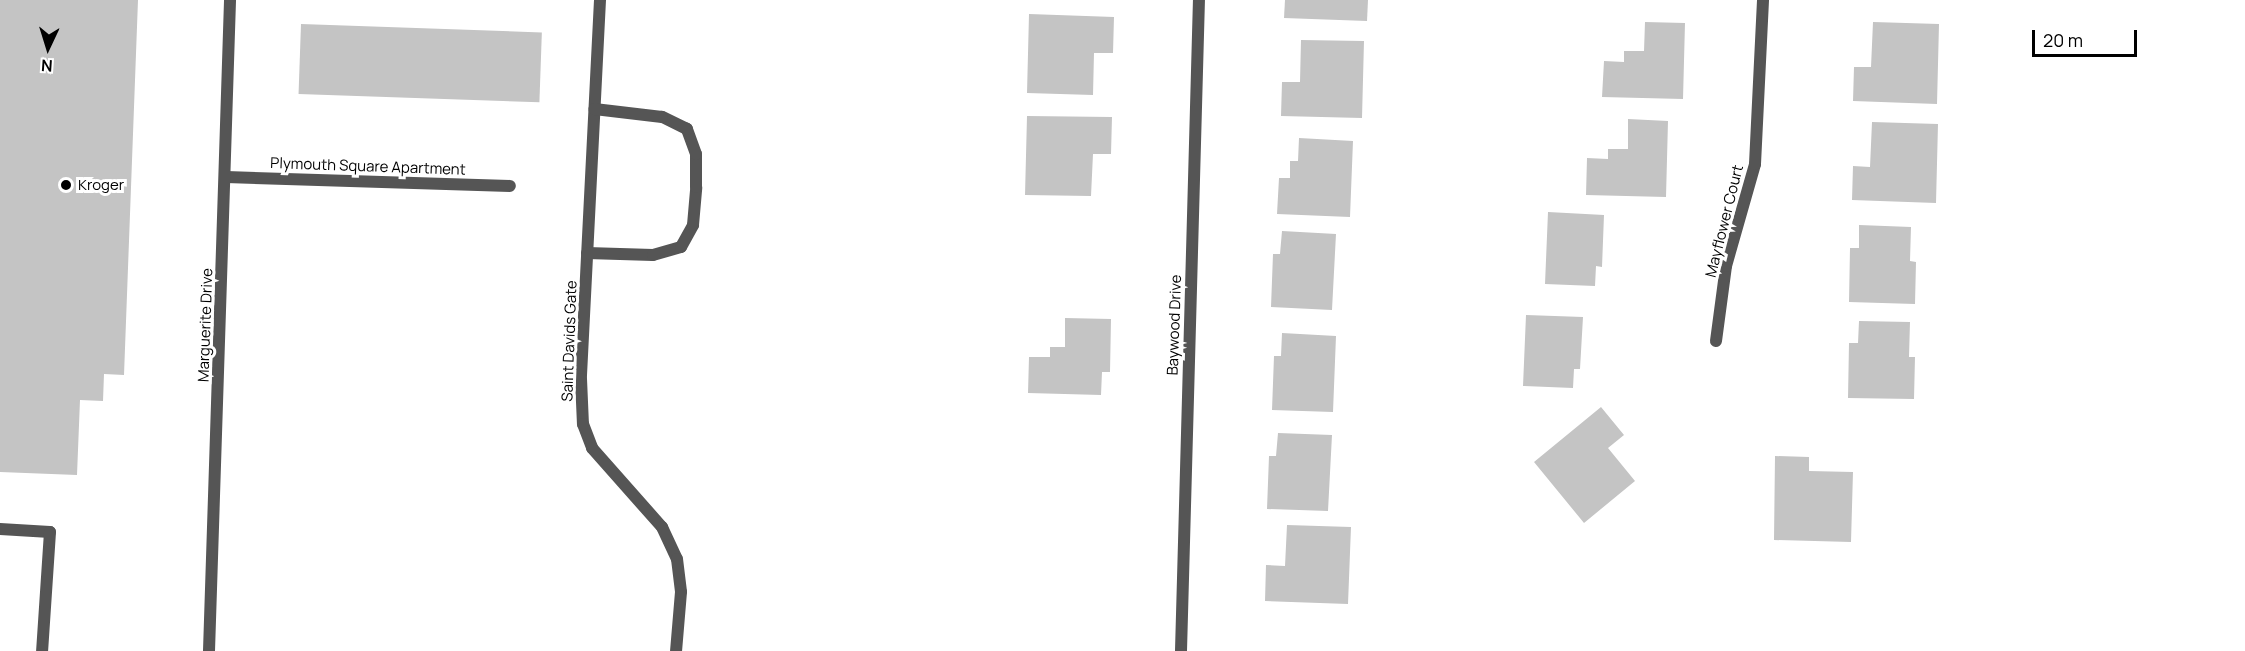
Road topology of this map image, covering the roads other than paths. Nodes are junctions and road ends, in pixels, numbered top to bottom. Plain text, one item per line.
1 (230, 0) edge
2 (600, 0) edge
3 (1199, 0) edge
4 (1763, 0) edge
5 (594, 109) junction
6 (226, 177) junction
7 (510, 186) dead end
8 (587, 253) junction
9 (1716, 341) dead end
10 (0, 529) edge
11 (42, 651) edge
12 (209, 651) edge
13 (676, 651) edge
14 (1181, 651) edge

1 - 6 street, Marguerite Drive
2 - 5 street, Saint Davids Gate
3 - 14 street, Baywood Drive
4 - 9 street, Mayflower Court
5 - 8 street, Saint Davids Gate
5 - 8 street
6 - 7 street, Plymouth Square Apartment
6 - 12 street, Marguerite Drive
8 - 13 street, Saint Davids Gate
10 - 11 street

